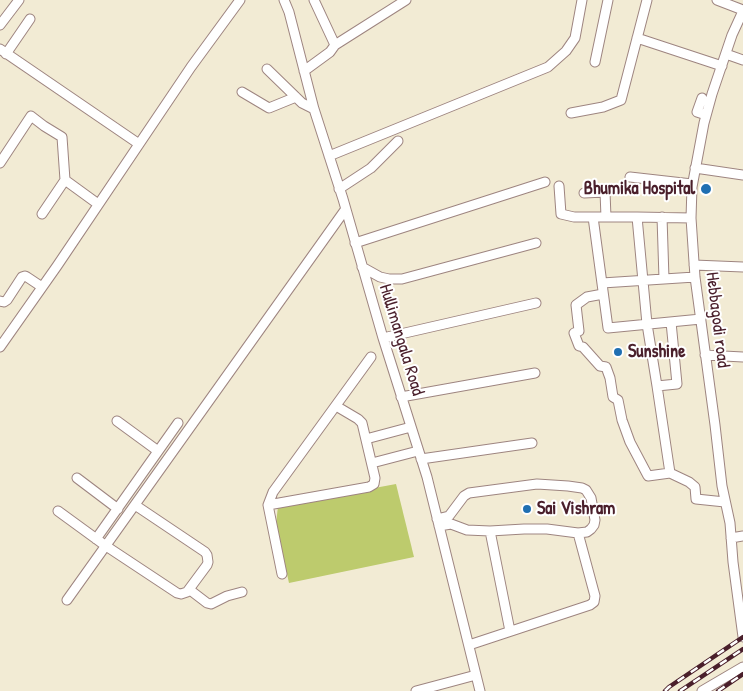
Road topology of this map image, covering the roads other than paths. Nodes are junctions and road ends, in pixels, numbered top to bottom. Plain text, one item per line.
1 (19, 0) edge
2 (240, 0) edge
3 (284, 0) edge
4 (314, 0) edge
5 (406, 0) edge
6 (582, 0) edge
7 (608, 0) edge
8 (647, 0) edge
9 (717, 0) edge
10 (743, 11) edge
11 (30, 18) dead end
12 (0, 25) edge
13 (637, 38) junction
14 (335, 45) junction
15 (3, 52) edge
16 (726, 54) junction
17 (743, 60) edge
18 (595, 62) dead end
19 (722, 66) junction
20 (267, 69) dead end
21 (304, 71) junction
22 (242, 92) dead end
23 (296, 97) junction
24 (702, 98) dead end
25 (314, 109) junction
26 (571, 113) dead end
27 (706, 115) junction
28 (398, 141) dead end
29 (139, 144) junction
30 (329, 156) junction
31 (0, 163) edge
32 (695, 168) junction
33 (743, 175) edge
34 (630, 177) dead end
35 (64, 180) junction
36 (545, 182) dead end
37 (692, 184) junction
38 (559, 186) dead end
39 (340, 189) junction
40 (584, 193) dead end
41 (98, 204) junction
42 (345, 210) junction
43 (42, 214) dead end
44 (593, 217) junction
45 (606, 217) junction
46 (637, 217) junction
47 (662, 217) junction
48 (691, 218) junction
49 (355, 243) junction
50 (536, 243) dead end
51 (694, 265) junction
52 (362, 267) junction
53 (743, 267) edge
54 (695, 277) junction
55 (664, 279) junction
56 (642, 281) junction
57 (602, 283) junction
58 (42, 287) junction
59 (603, 294) junction
60 (0, 300) edge
61 (536, 303) dead end
62 (701, 319) junction
63 (671, 322) junction
64 (647, 324) junction
65 (3, 335) edge
66 (383, 338) junction
67 (0, 347) edge
68 (705, 355) junction
69 (371, 357) dead end
70 (743, 357) edge
71 (535, 373) dead end
72 (657, 386) junction
73 (402, 397) junction
74 (336, 406) junction
75 (117, 421) dead end
76 (178, 423) dead end
77 (411, 427) junction
78 (366, 440) junction
79 (532, 444) dead end
80 (158, 451) junction
81 (420, 455) junction
82 (372, 463) junction
83 (670, 474) junction
84 (77, 478) dead end
85 (725, 502) junction
86 (135, 505) junction
87 (268, 505) junction
88 (118, 509) junction
89 (58, 512) dead end
90 (450, 520) junction
91 (438, 522) junction
92 (490, 532) junction
93 (578, 533) junction
94 (743, 536) edge
95 (731, 538) junction
96 (96, 539) junction
97 (106, 546) junction
98 (282, 574) dead end
99 (740, 587) edge
100 (190, 590) junction
101 (242, 592) dead end
102 (68, 600) dead end
103 (510, 631) junction
104 (743, 637) edge
105 (469, 645) junction
106 (743, 667) edge
107 (476, 676) junction
108 (416, 691) edge
109 (480, 691) edge
110 (702, 691) edge

1 - 12 street
2 - 29 street
3 - 21 street, Hullimangala Road
4 - 14 street
5 - 14 street
6 - 30 street
7 - 18 street
8 - 13 street
9 - 10 street
10 - 16 street, Hebbagodi road
11 - 15 street
13 - 19 street
13 - 26 street
14 - 21 street
15 - 29 street
16 - 17 street
16 - 19 street, Hebbagodi road
19 - 27 street, Hebbagodi road
20 - 23 street
21 - 25 street, Hullimangala Road
22 - 23 street
23 - 25 street
24 - 27 street
25 - 30 street, Hullimangala Road
27 - 32 street, Hebbagodi road
28 - 39 street
29 - 41 street
30 - 39 street, Hullimangala Road
31 - 35 street
32 - 33 street
32 - 37 street, Hebbagodi road
34 - 37 street
35 - 41 street
35 - 43 street
36 - 49 street
37 - 48 street, Hebbagodi road
38 - 44 street
39 - 42 street, Hullimangala Road
40 - 45 street
41 - 58 street
42 - 49 street, Hullimangala Road
42 - 86 street
44 - 45 street
44 - 57 street
45 - 46 street
46 - 47 street
46 - 56 street
47 - 48 street
47 - 55 street
48 - 51 street, Hebbagodi road
49 - 52 street, Hullimangala Road
50 - 52 street
51 - 53 street
51 - 54 street, Hebbagodi road
52 - 66 street, Hullimangala Road
54 - 55 street
54 - 62 street, Hebbagodi road
55 - 56 street
56 - 57 street
56 - 64 street
57 - 59 street
58 - 60 street
58 - 65 street
59 - 64 street
59 - 83 street
61 - 66 street
62 - 63 street
62 - 68 street, Hebbagodi road
63 - 64 street
63 - 72 street
64 - 72 street
65 - 67 street
66 - 73 street, Hullimangala Road
68 - 70 street
68 - 85 street, Hebbagodi road
69 - 74 street
71 - 73 street
72 - 83 street
73 - 77 street, Hullimangala Road
74 - 78 street
74 - 87 street
75 - 80 street
76 - 80 street
77 - 78 street
77 - 81 street, Hullimangala Road
78 - 82 street
79 - 81 street
80 - 88 street
81 - 82 street
81 - 91 street, Hullimangala Road
82 - 87 street
83 - 85 street
84 - 88 street
85 - 95 street, Hebbagodi road
86 - 97 street
86 - 100 street
87 - 98 street
88 - 96 street
89 - 96 street
90 - 91 street
90 - 92 street
90 - 93 street
91 - 105 street, Hullimangala Road
92 - 93 street
92 - 103 street
93 - 103 street
94 - 95 street
95 - 99 street, Hebbagodi road
96 - 97 street
97 - 100 street
97 - 102 street
99 - 104 street, Hebbagodi road
100 - 101 street
103 - 105 street
105 - 107 street, Hullimangala Road
106 - 110 street
107 - 108 street
107 - 109 street, Hullimangala Road

